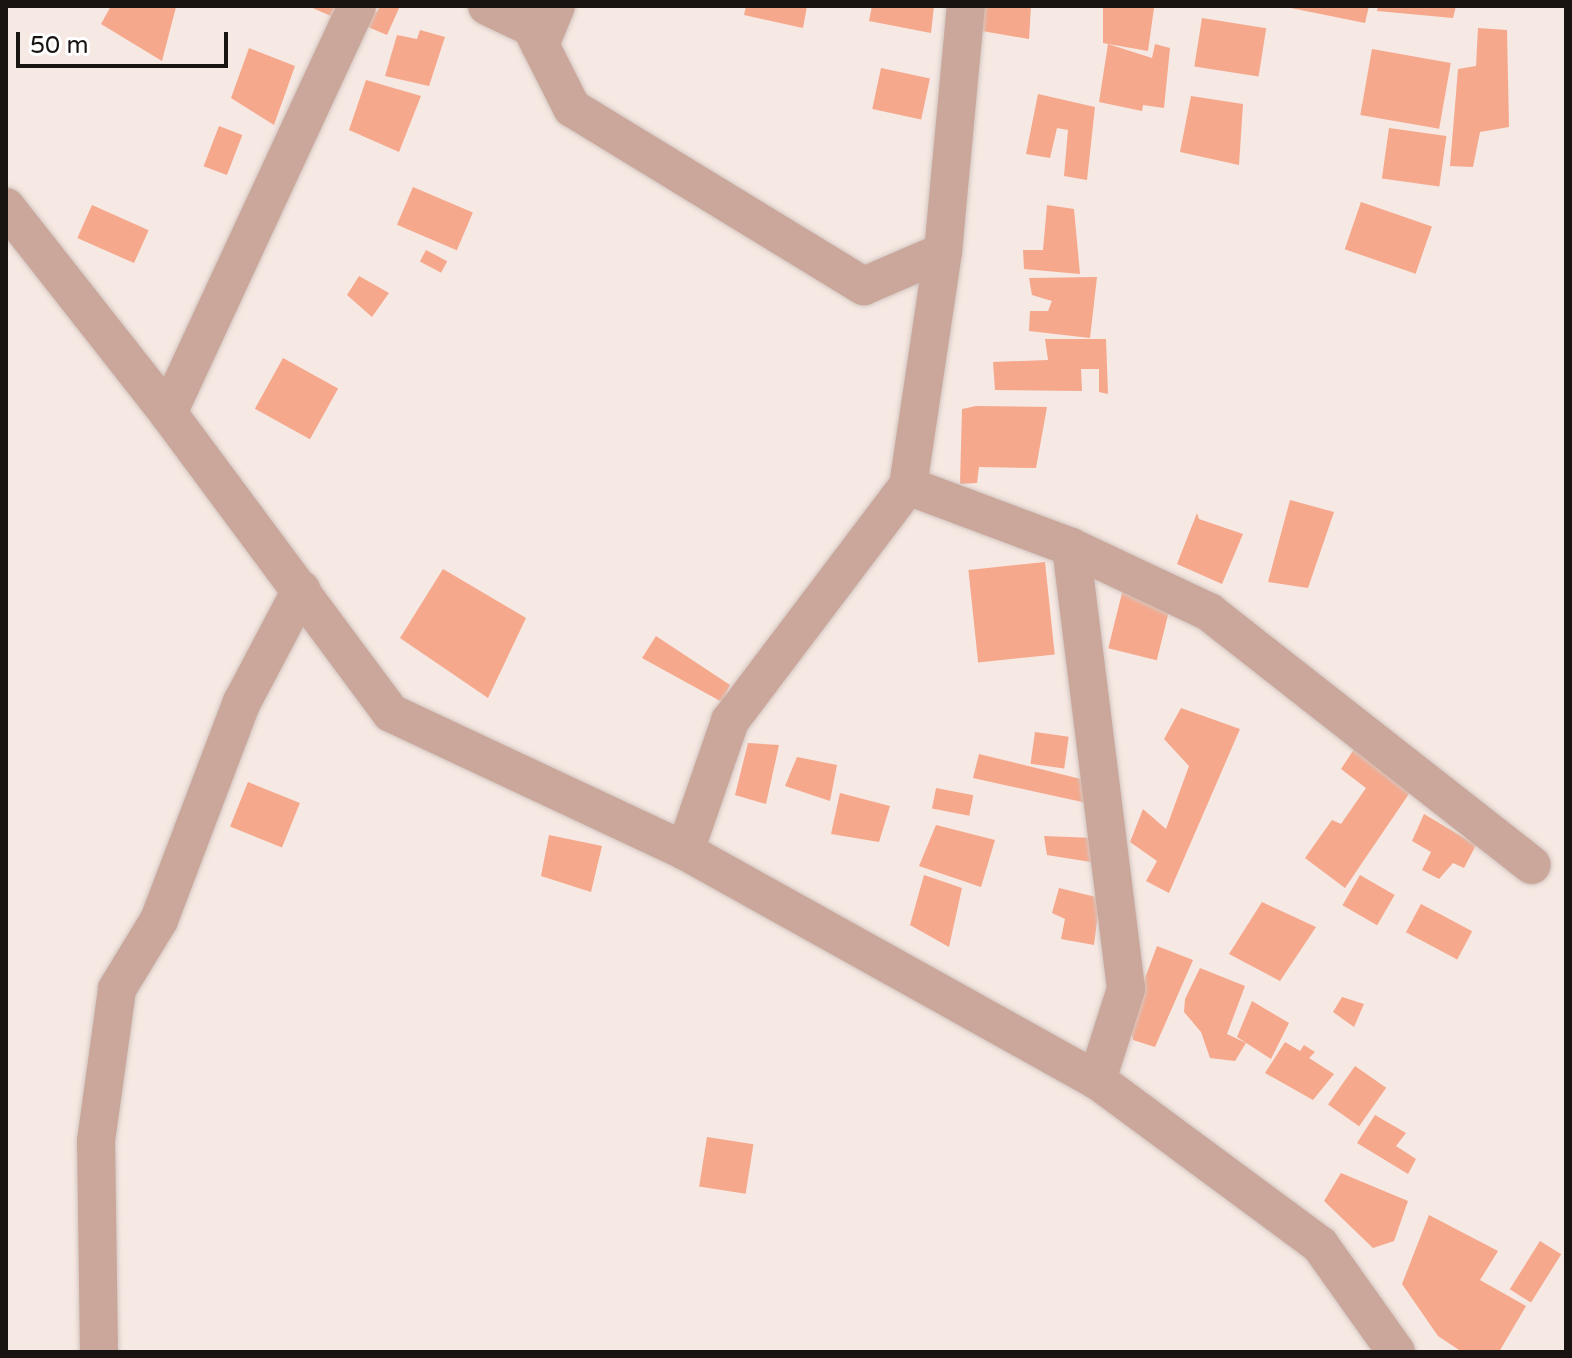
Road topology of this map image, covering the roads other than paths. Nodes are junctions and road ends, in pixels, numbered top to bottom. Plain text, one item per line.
1 (357, 6) edge
2 (487, 6) edge
3 (556, 6) edge
4 (966, 6) edge
5 (540, 45) junction
6 (6, 207) edge
7 (943, 252) junction
8 (168, 413) junction
9 (908, 486) junction
10 (1071, 547) junction
11 (301, 590) junction
12 (685, 851) junction
13 (1532, 865) dead end
14 (1097, 1080) junction
15 (99, 1352) edge
16 (1396, 1352) edge

1 - 8 street
2 - 5 street
3 - 5 street
4 - 7 street
5 - 7 street
6 - 8 street
7 - 9 street
8 - 11 street
9 - 10 street
9 - 12 street
10 - 13 street
10 - 14 street
11 - 12 street
11 - 15 street
12 - 14 street
14 - 16 street

